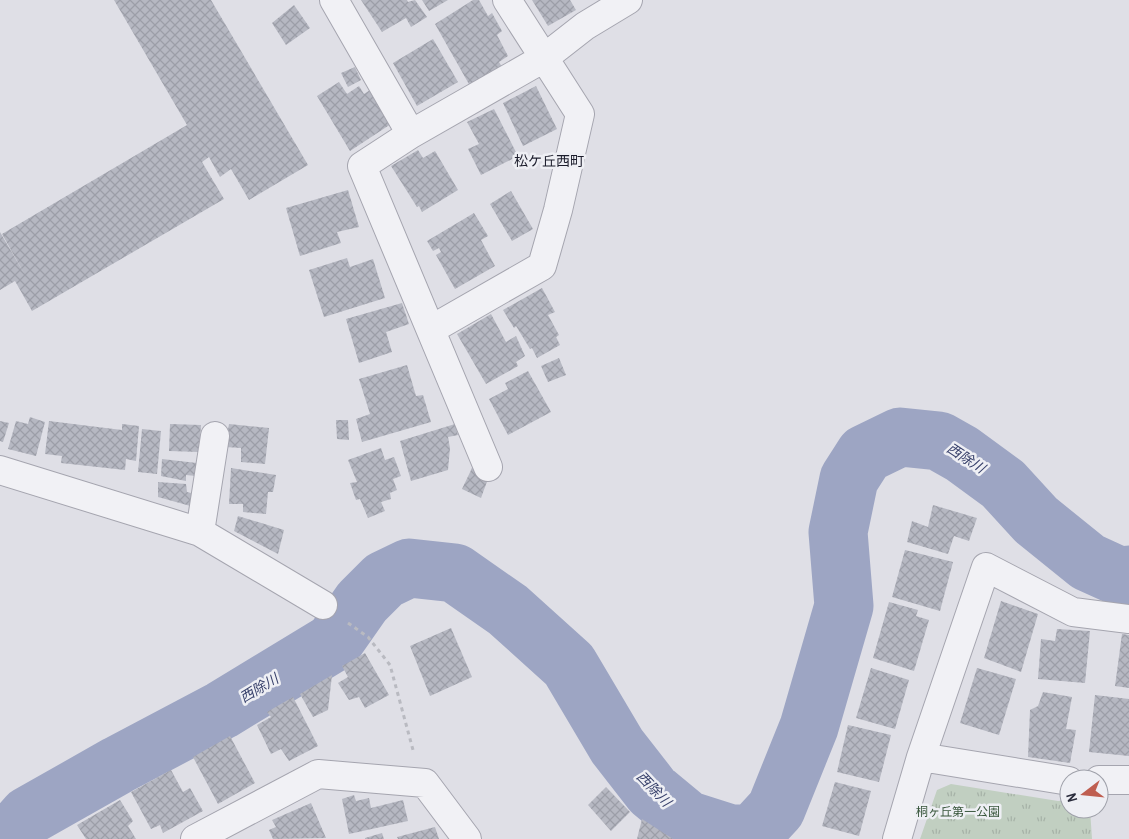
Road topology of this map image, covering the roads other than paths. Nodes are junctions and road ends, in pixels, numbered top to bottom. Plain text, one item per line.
1 (334, 0) edge
2 (507, 0) edge
3 (628, 0) edge
4 (544, 58) junction
5 (411, 134) junction
6 (432, 328) junction
7 (215, 436) dead end
8 (488, 467) dead end
9 (0, 470) edge
10 (200, 532) junction
11 (323, 605) dead end
12 (1129, 619) edge
13 (921, 757) junction
14 (1059, 779) edge
15 (1109, 780) edge
16 (1129, 780) edge
17 (195, 839) edge
18 (467, 839) edge
19 (897, 839) edge

1 - 5 street
2 - 4 street
3 - 4 street
4 - 5 street
4 - 6 street
5 - 6 street
6 - 8 street
7 - 10 street
9 - 10 street
10 - 11 street
12 - 13 street
13 - 14 street
13 - 19 street
15 - 16 street
17 - 18 street

